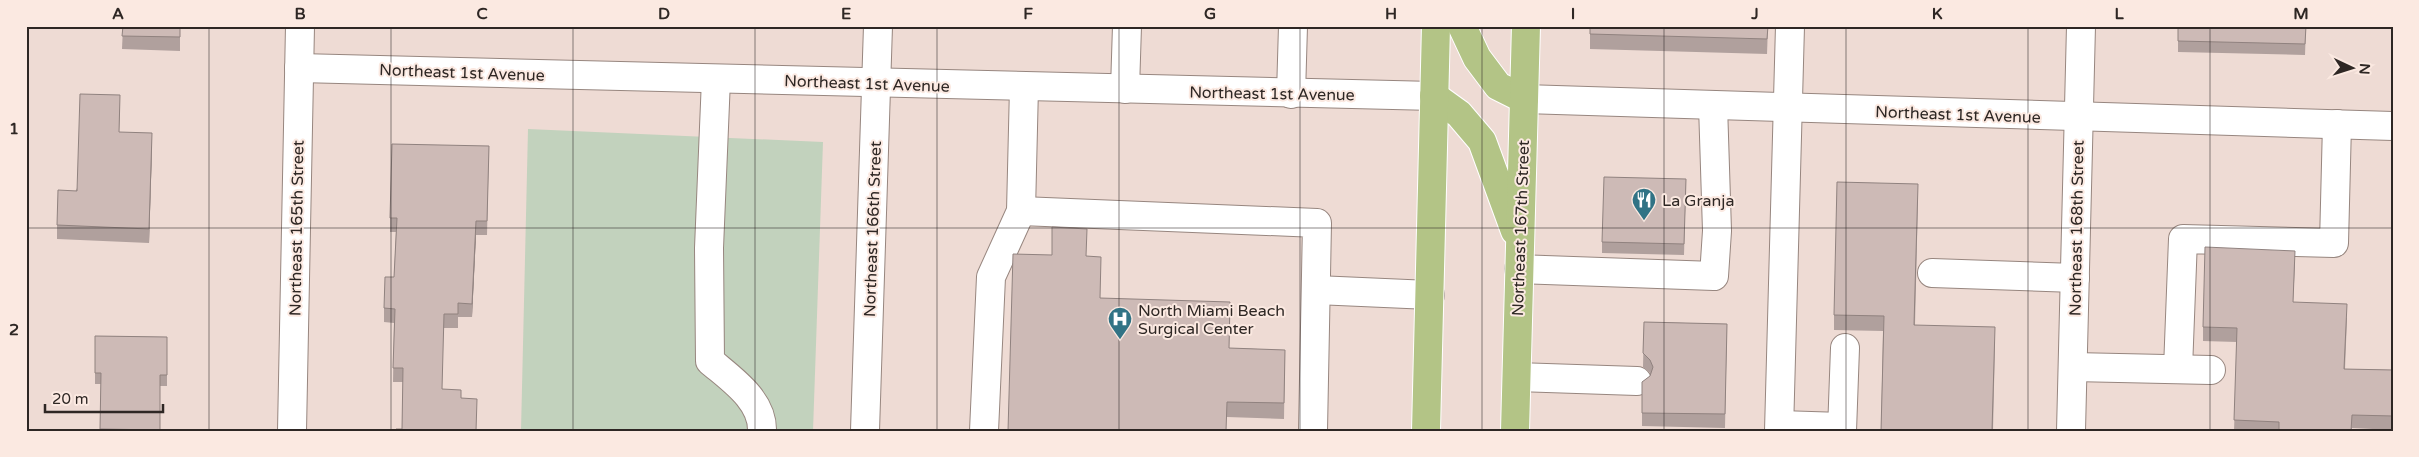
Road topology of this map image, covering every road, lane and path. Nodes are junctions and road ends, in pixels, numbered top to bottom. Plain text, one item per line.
1 (300, 26) edge
2 (878, 26) edge
3 (1126, 26) edge
4 (1293, 26) edge
5 (1436, 26) edge
6 (1462, 26) edge
7 (1526, 26) edge
8 (1790, 26) edge
9 (2082, 26) edge
10 (299, 68) junction
11 (716, 79) junction
12 (876, 84) junction
13 (1024, 87) junction
14 (1125, 90) junction
15 (1291, 94) junction
16 (1434, 96) junction
17 (1524, 99) junction
18 (1713, 105) junction
19 (1788, 108) junction
20 (2079, 118) junction
21 (2338, 124) junction
22 (2393, 126) edge
23 (1021, 211) junction
24 (1520, 257) junction
25 (1932, 273) dead end
26 (2075, 278) junction
27 (1316, 290) junction
28 (1430, 295) junction
29 (1845, 348) dead end
30 (2072, 366) junction
31 (2178, 369) junction
32 (2211, 370) dead end
33 (1517, 377) junction
34 (1637, 381) dead end
35 (1780, 428) edge
36 (1842, 429) edge
37 (292, 431) edge
38 (762, 431) edge
39 (865, 431) edge
40 (984, 431) edge
41 (1313, 431) edge
42 (1426, 431) edge
43 (1515, 431) edge
44 (2071, 431) edge

1 - 10 street, Northeast 165th Street
2 - 12 street, Northeast 166th Street
3 - 14 street
4 - 15 street
5 - 16 main road
6 - 17 main road
7 - 17 main road, Northeast 167th Street
8 - 19 street
9 - 20 street, Northeast 168th Street
10 - 11 street, Northeast 1st Avenue
10 - 37 street, Northeast 165th Street
11 - 12 street, Northeast 1st Avenue
11 - 38 street
12 - 13 street, Northeast 1st Avenue
12 - 39 street, Northeast 166th Street
13 - 14 street, Northeast 1st Avenue
13 - 23 street
14 - 15 street, Northeast 1st Avenue
15 - 16 street, Northeast 1st Avenue
16 - 24 main road
16 - 28 main road
17 - 18 street, Northeast 1st Avenue
17 - 24 main road, Northeast 167th Street
18 - 19 street, Northeast 1st Avenue
18 - 24 street
19 - 20 street, Northeast 1st Avenue
19 - 35 street
20 - 21 street, Northeast 1st Avenue
20 - 26 street, Northeast 168th Street
21 - 22 street, Northeast 1st Avenue
21 - 31 street
23 - 27 street
23 - 40 street
24 - 33 main road, Northeast 167th Street
25 - 26 street
26 - 30 street, Northeast 168th Street
27 - 28 street
27 - 41 street
28 - 42 main road
29 - 36 street
30 - 31 street
30 - 44 street, Northeast 168th Street
31 - 32 street
33 - 34 street
33 - 43 main road, Northeast 167th Street
35 - 36 street

